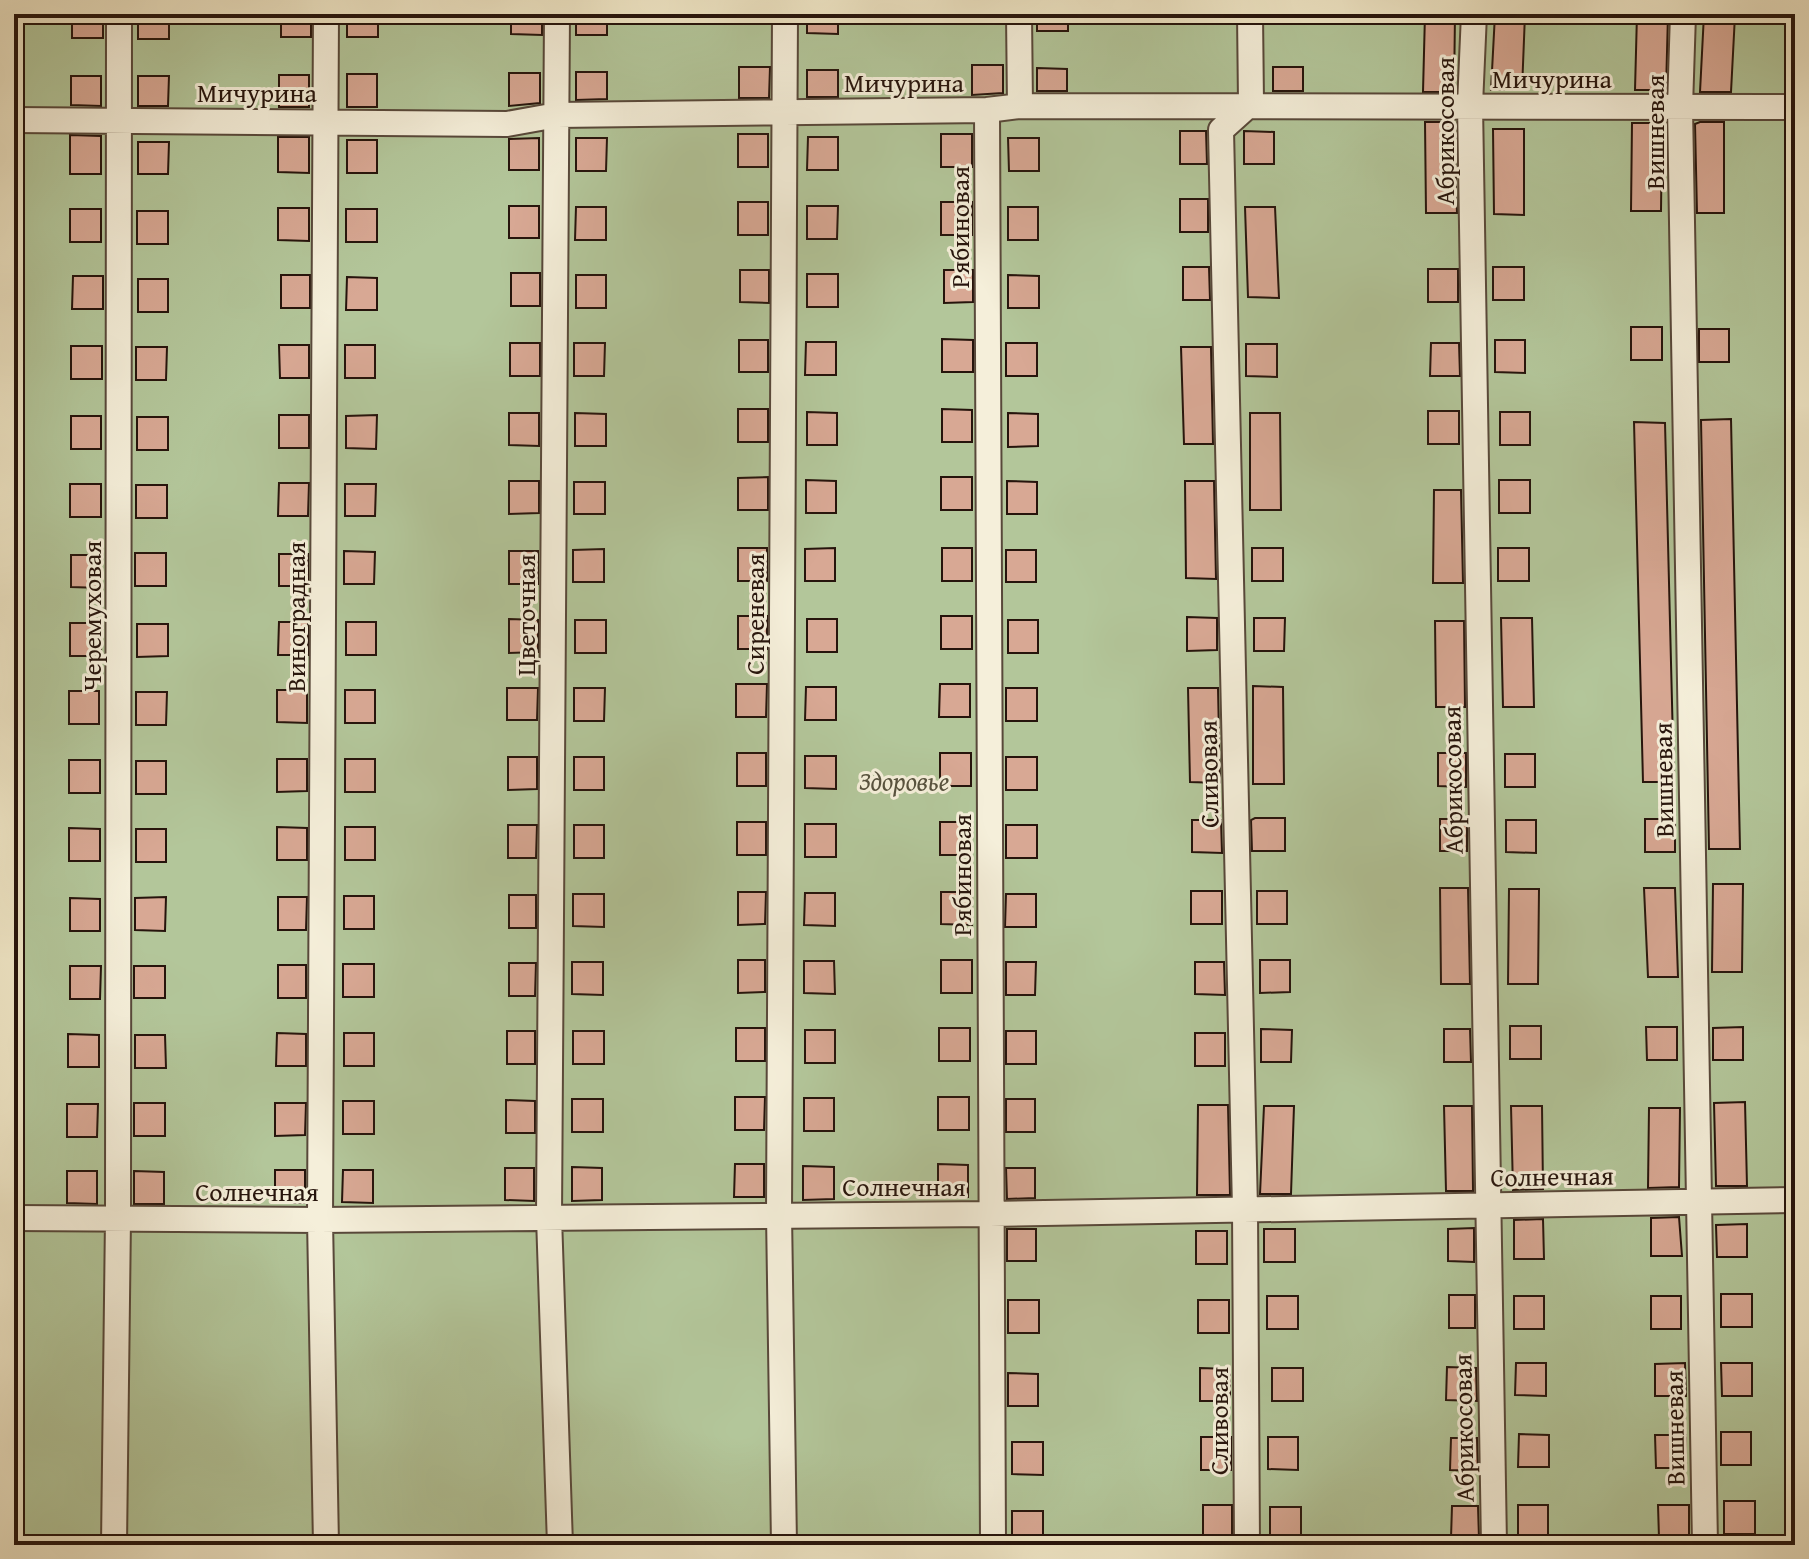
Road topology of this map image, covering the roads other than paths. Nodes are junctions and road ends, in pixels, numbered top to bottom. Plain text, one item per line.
1 (119, 14) edge
2 (326, 14) edge
3 (557, 14) edge
4 (785, 14) edge
5 (1019, 14) edge
6 (1250, 14) edge
7 (1474, 14) edge
8 (1683, 14) edge
9 (1251, 103) junction
10 (1470, 105) junction
11 (1020, 106) junction
12 (1680, 107) junction
13 (1795, 107) edge
14 (987, 110) junction
15 (785, 111) junction
16 (557, 115) junction
17 (14, 120) edge
18 (119, 120) junction
19 (326, 120) junction
20 (1795, 1200) edge
21 (1698, 1202) junction
22 (1486, 1205) junction
23 (1245, 1209) junction
24 (779, 1214) junction
25 (990, 1214) junction
26 (549, 1217) junction
27 (14, 1218) edge
28 (118, 1218) junction
29 (320, 1220) junction
30 (114, 1545) edge
31 (326, 1545) edge
32 (560, 1545) edge
33 (784, 1545) edge
34 (993, 1545) edge
35 (1247, 1545) edge
36 (1494, 1545) edge
37 (1705, 1545) edge

1 - 18 street, Черемуховая
2 - 19 street, Виноградная
3 - 16 street, Цветочная
4 - 15 street, Сиреневая
5 - 11 street
6 - 9 street
7 - 10 street, Абрикосовая
8 - 12 street, Вишневая
9 - 10 street, Мичурина
9 - 11 street, Мичурина
9 - 23 street, Сливовая
10 - 12 street, Мичурина
10 - 22 street, Абрикосовая
11 - 14 street, Мичурина
12 - 13 street, Мичурина
12 - 21 street, Вишневая
14 - 15 street, Мичурина
14 - 25 street, Рябиновая
15 - 16 street, Мичурина
15 - 24 street, Сиреневая
16 - 19 street, Мичурина
16 - 26 street, Цветочная
17 - 18 street, Мичурина
18 - 19 street, Мичурина
18 - 28 street, Черемуховая
19 - 29 street, Виноградная
20 - 21 street, Солнечная
21 - 22 street, Солнечная
21 - 37 street, Вишневая
22 - 23 street, Солнечная
22 - 36 street, Абрикосовая
23 - 25 street, Солнечная
23 - 35 street, Сливовая
24 - 25 street, Солнечная
24 - 26 street, Солнечная
24 - 33 street, Сиреневая
25 - 34 street, Рябиновая
26 - 29 street, Солнечная
26 - 32 street, Цветочная
27 - 28 street, Солнечная
28 - 29 street, Солнечная
28 - 30 street, Черемуховая
29 - 31 street, Виноградная

